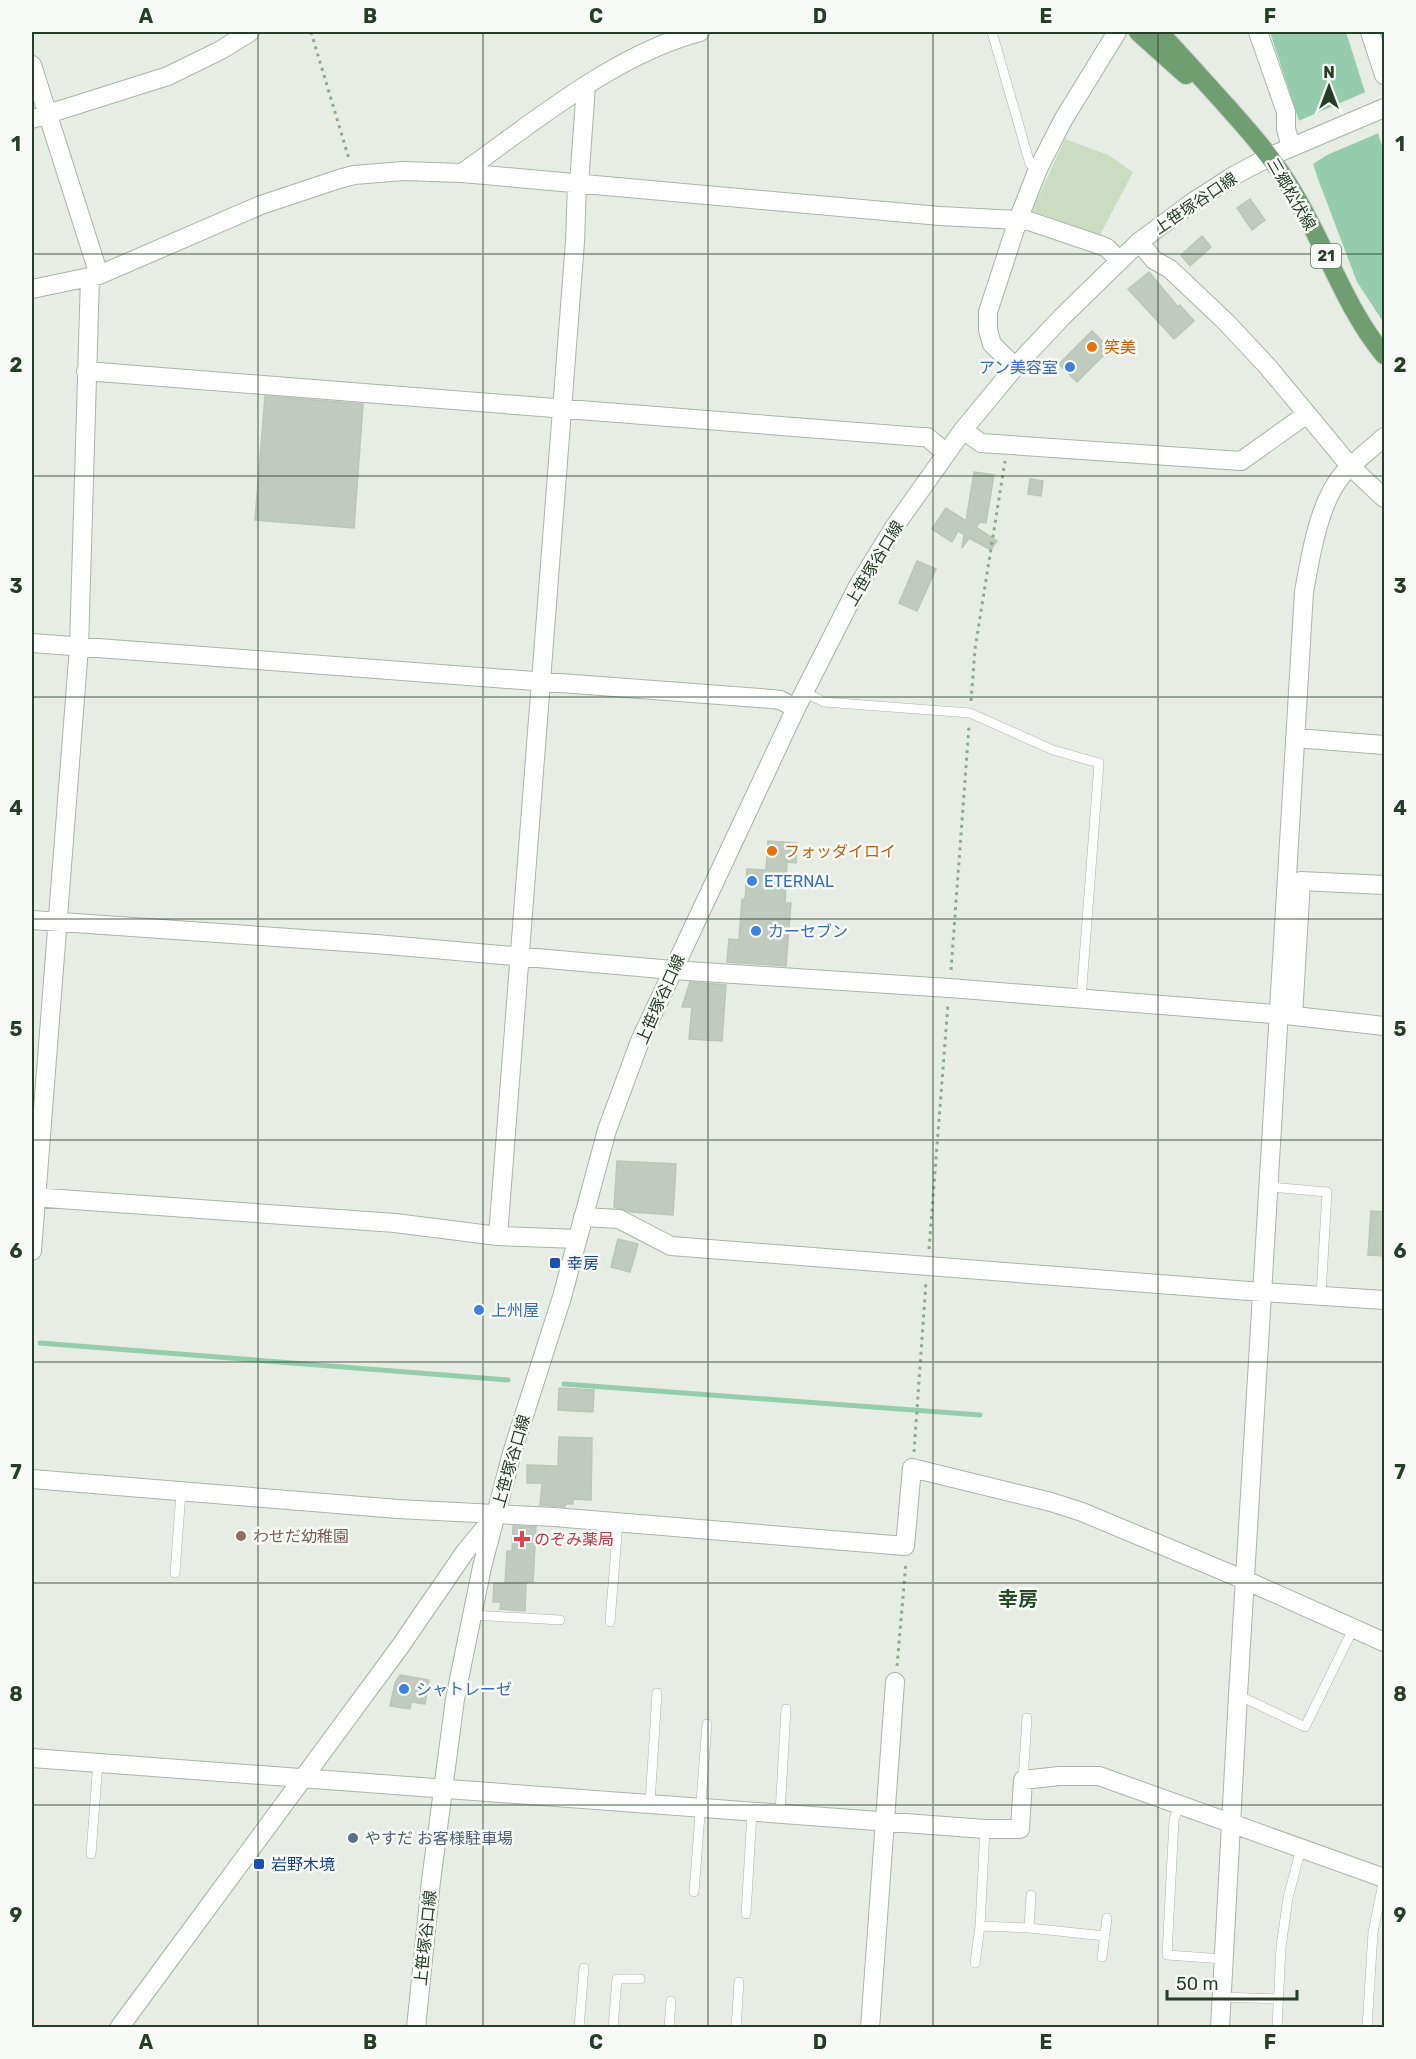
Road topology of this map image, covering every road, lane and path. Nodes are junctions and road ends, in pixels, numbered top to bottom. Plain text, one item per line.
1 (250, 32) edge
2 (310, 32) edge
3 (700, 32) edge
4 (992, 32) edge
5 (1117, 32) edge
6 (1138, 32) edge
7 (1159, 32) edge
8 (1258, 32) edge
9 (1370, 32) edge
10 (668, 37) edge
11 (32, 65) edge
12 (1384, 75) edge
13 (586, 86) junction
14 (1223, 103) junction
15 (1384, 108) edge
16 (39, 117) edge
17 (1296, 145) junction
18 (1271, 156) junction
19 (1038, 169) junction
20 (462, 173) junction
21 (354, 175) junction
22 (578, 184) junction
23 (1017, 220) junction
24 (1139, 242) junction
25 (1119, 260) junction
26 (94, 276) junction
27 (32, 289) edge
28 (1384, 355) edge
29 (1015, 367) junction
30 (86, 371) junction
31 (562, 409) junction
32 (1307, 414) junction
33 (963, 430) junction
34 (1384, 438) edge
35 (1008, 445) junction
36 (946, 453) junction
37 (1350, 466) junction
38 (1384, 498) edge
39 (32, 643) edge
40 (79, 647) junction
41 (542, 682) junction
42 (800, 700) junction
43 (969, 713) junction
44 (1295, 738) junction
45 (1384, 745) edge
46 (1384, 885) edge
47 (1292, 911) junction
48 (32, 920) edge
49 (57, 922) junction
50 (520, 956) junction
51 (673, 970) junction
52 (949, 988) junction
53 (1081, 999) junction
54 (1285, 1015) junction
55 (1384, 1026) edge
56 (1269, 1187) junction
57 (34, 1197) edge
58 (583, 1217) junction
59 (498, 1236) junction
60 (577, 1239) junction
61 (32, 1251) edge
62 (928, 1266) junction
63 (1262, 1292) junction
64 (1321, 1295) junction
65 (1384, 1300) edge
66 (912, 1468) junction
67 (32, 1479) edge
68 (182, 1492) junction
69 (496, 1514) junction
70 (618, 1523) junction
71 (905, 1546) junction
72 (175, 1573) dead end
73 (1245, 1580) junction
74 (472, 1615) junction
75 (560, 1620) dead end
76 (610, 1622) dead end
77 (1354, 1627) junction
78 (1384, 1642) edge
79 (895, 1682) joint
80 (657, 1693) dead end
81 (1238, 1695) junction
82 (786, 1709) dead end
83 (1027, 1718) dead end
84 (707, 1724) dead end
85 (32, 1758) edge
86 (98, 1762) junction
87 (305, 1777) junction
88 (1023, 1780) junction
89 (442, 1788) junction
90 (650, 1803) junction
91 (1179, 1805) junction
92 (702, 1807) junction
93 (752, 1812) junction
94 (780, 1814) junction
95 (885, 1822) junction
96 (1232, 1824) junction
97 (985, 1829) junction
98 (1301, 1848) junction
99 (91, 1854) dead end
100 (1384, 1878) edge
101 (694, 1892) dead end
102 (1031, 1895) dead end
103 (746, 1914) dead end
104 (1107, 1918) dead end
105 (980, 1926) junction
106 (1029, 1928) junction
107 (1105, 1936) junction
108 (1102, 1957) dead end
109 (1224, 1959) junction
110 (975, 1963) dead end
111 (584, 1968) dead end
112 (640, 1979) dead end
113 (739, 1982) dead end
114 (1222, 1997) junction
115 (1278, 1999) junction
116 (671, 2001) dead end
117 (119, 2028) edge
118 (416, 2028) edge
119 (579, 2028) edge
120 (613, 2028) edge
121 (669, 2028) edge
122 (736, 2028) edge
123 (870, 2028) edge
124 (1220, 2028) edge
125 (1277, 2028) edge
126 (1367, 2028) edge

1 - 16 street
2 - 21 path
3 - 10 street
4 - 19 lane
5 - 19 street
6 - 14 main road, 三郷松伏線 / 21
7 - 14 main road, 三郷松伏線 / 21
8 - 17 street
9 - 12 street
10 - 13 street
11 - 16 street
13 - 20 street
13 - 22 street
14 - 18 main road, 三郷松伏線 / 21
15 - 17 street, 上笹塚谷口線
16 - 26 street
17 - 18 street, 上笹塚谷口線
18 - 24 street, 上笹塚谷口線
18 - 28 main road, 三郷松伏線 / 21
19 - 23 street
20 - 21 street
20 - 22 street
21 - 26 street
22 - 23 street
22 - 31 street
23 - 25 street
23 - 29 street
24 - 25 street, 上笹塚谷口線
24 - 32 street
25 - 29 street, 上笹塚谷口線
26 - 27 street
26 - 30 street
29 - 33 street, 上笹塚谷口線
30 - 31 street
30 - 40 street
31 - 36 street
31 - 41 street
32 - 35 street
32 - 37 street
33 - 35 street
33 - 36 street, 上笹塚谷口線
34 - 37 street
35 - 43 path
36 - 42 street, 上笹塚谷口線
37 - 38 street
37 - 44 street
39 - 40 street
40 - 41 street
40 - 49 street
41 - 42 street
41 - 50 street
42 - 43 lane
42 - 51 street, 上笹塚谷口線
43 - 52 path
43 - 53 lane
44 - 45 street
44 - 47 street
46 - 47 street
47 - 54 street
48 - 49 street
49 - 50 street
49 - 57 street
50 - 51 street
50 - 59 street
51 - 52 street
51 - 58 street, 上笹塚谷口線
52 - 53 street
52 - 62 path
53 - 54 street
54 - 55 street
54 - 56 street
56 - 63 street
56 - 64 lane
57 - 59 street
57 - 61 street
58 - 60 street, 上笹塚谷口線
58 - 62 street
59 - 60 street
60 - 69 street, 上笹塚谷口線
62 - 63 street
62 - 66 path
63 - 64 street
63 - 73 street
64 - 65 street
66 - 71 street
66 - 73 street
67 - 68 street
68 - 69 street
68 - 72 lane
69 - 70 street
69 - 74 street, 上笹塚谷口線
69 - 87 street
70 - 71 street
70 - 76 lane
71 - 79 path
73 - 77 street
73 - 81 street
74 - 75 lane
74 - 89 street, 上笹塚谷口線
77 - 78 street
77 - 81 lane
79 - 95 street
80 - 90 lane
81 - 96 street
82 - 94 lane
83 - 88 lane
84 - 92 lane
85 - 86 street
86 - 87 street
86 - 99 lane
87 - 89 street
87 - 117 street
88 - 91 street
88 - 97 street
89 - 90 street
89 - 118 street, 上笹塚谷口線
90 - 92 street
91 - 96 street
91 - 109 lane
92 - 93 street
92 - 101 lane
93 - 94 street
93 - 103 lane
94 - 95 street
95 - 97 street
95 - 123 street
96 - 98 street
96 - 109 street
97 - 105 lane
98 - 100 street
98 - 115 lane
100 - 126 lane
102 - 106 lane
104 - 107 lane
105 - 106 lane
105 - 110 lane
106 - 107 lane
107 - 108 lane
109 - 114 street
111 - 119 lane
112 - 120 lane
113 - 122 lane
114 - 115 lane
114 - 124 street
115 - 125 lane
116 - 121 lane

